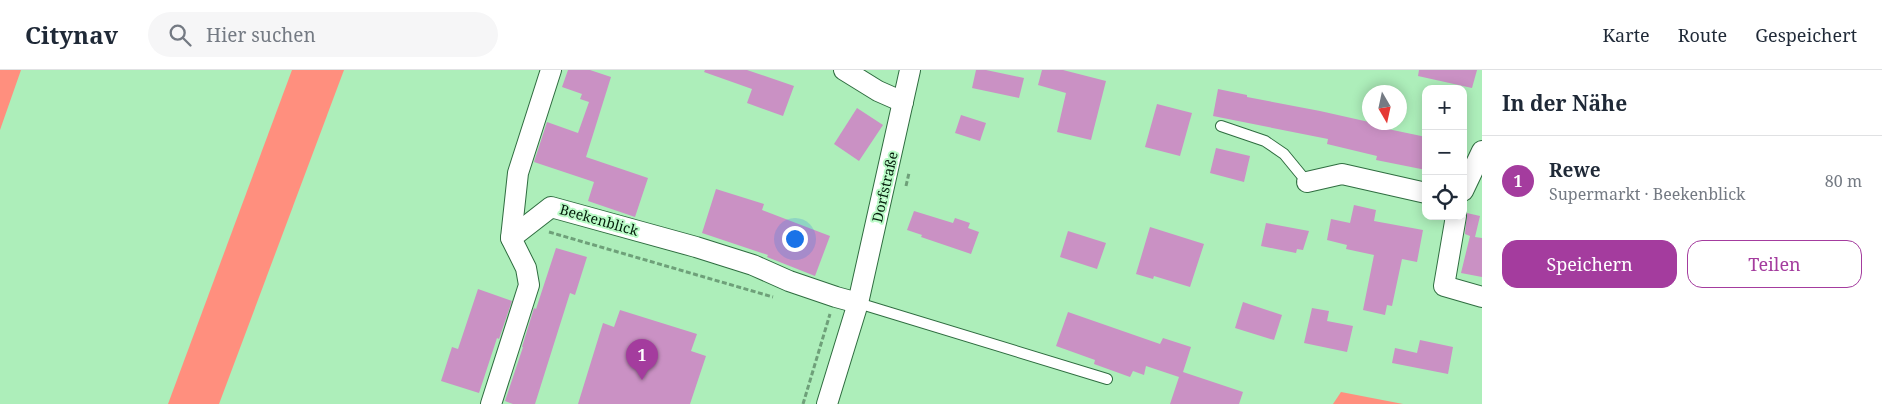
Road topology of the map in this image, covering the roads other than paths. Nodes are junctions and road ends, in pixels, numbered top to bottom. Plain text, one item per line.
1 (551, 70) edge
2 (844, 70) edge
3 (910, 70) edge
4 (903, 102) junction
5 (1221, 126) dead end
6 (1482, 151) edge
7 (1307, 182) joint
8 (1467, 183) edge
9 (1422, 192) edge
10 (1455, 220) edge
11 (511, 238) junction
12 (1482, 297) edge
13 (858, 303) junction
14 (1107, 379) dead end
15 (491, 404) edge
16 (827, 404) edge

1 - 11 street
2 - 4 street
3 - 4 street, Dorfstraße
4 - 13 street, Dorfstraße
5 - 7 lane
6 - 8 street
7 - 9 street
10 - 12 street
11 - 13 street, Beekenblick
11 - 15 street
13 - 14 lane
13 - 16 street, Dorfstraße

